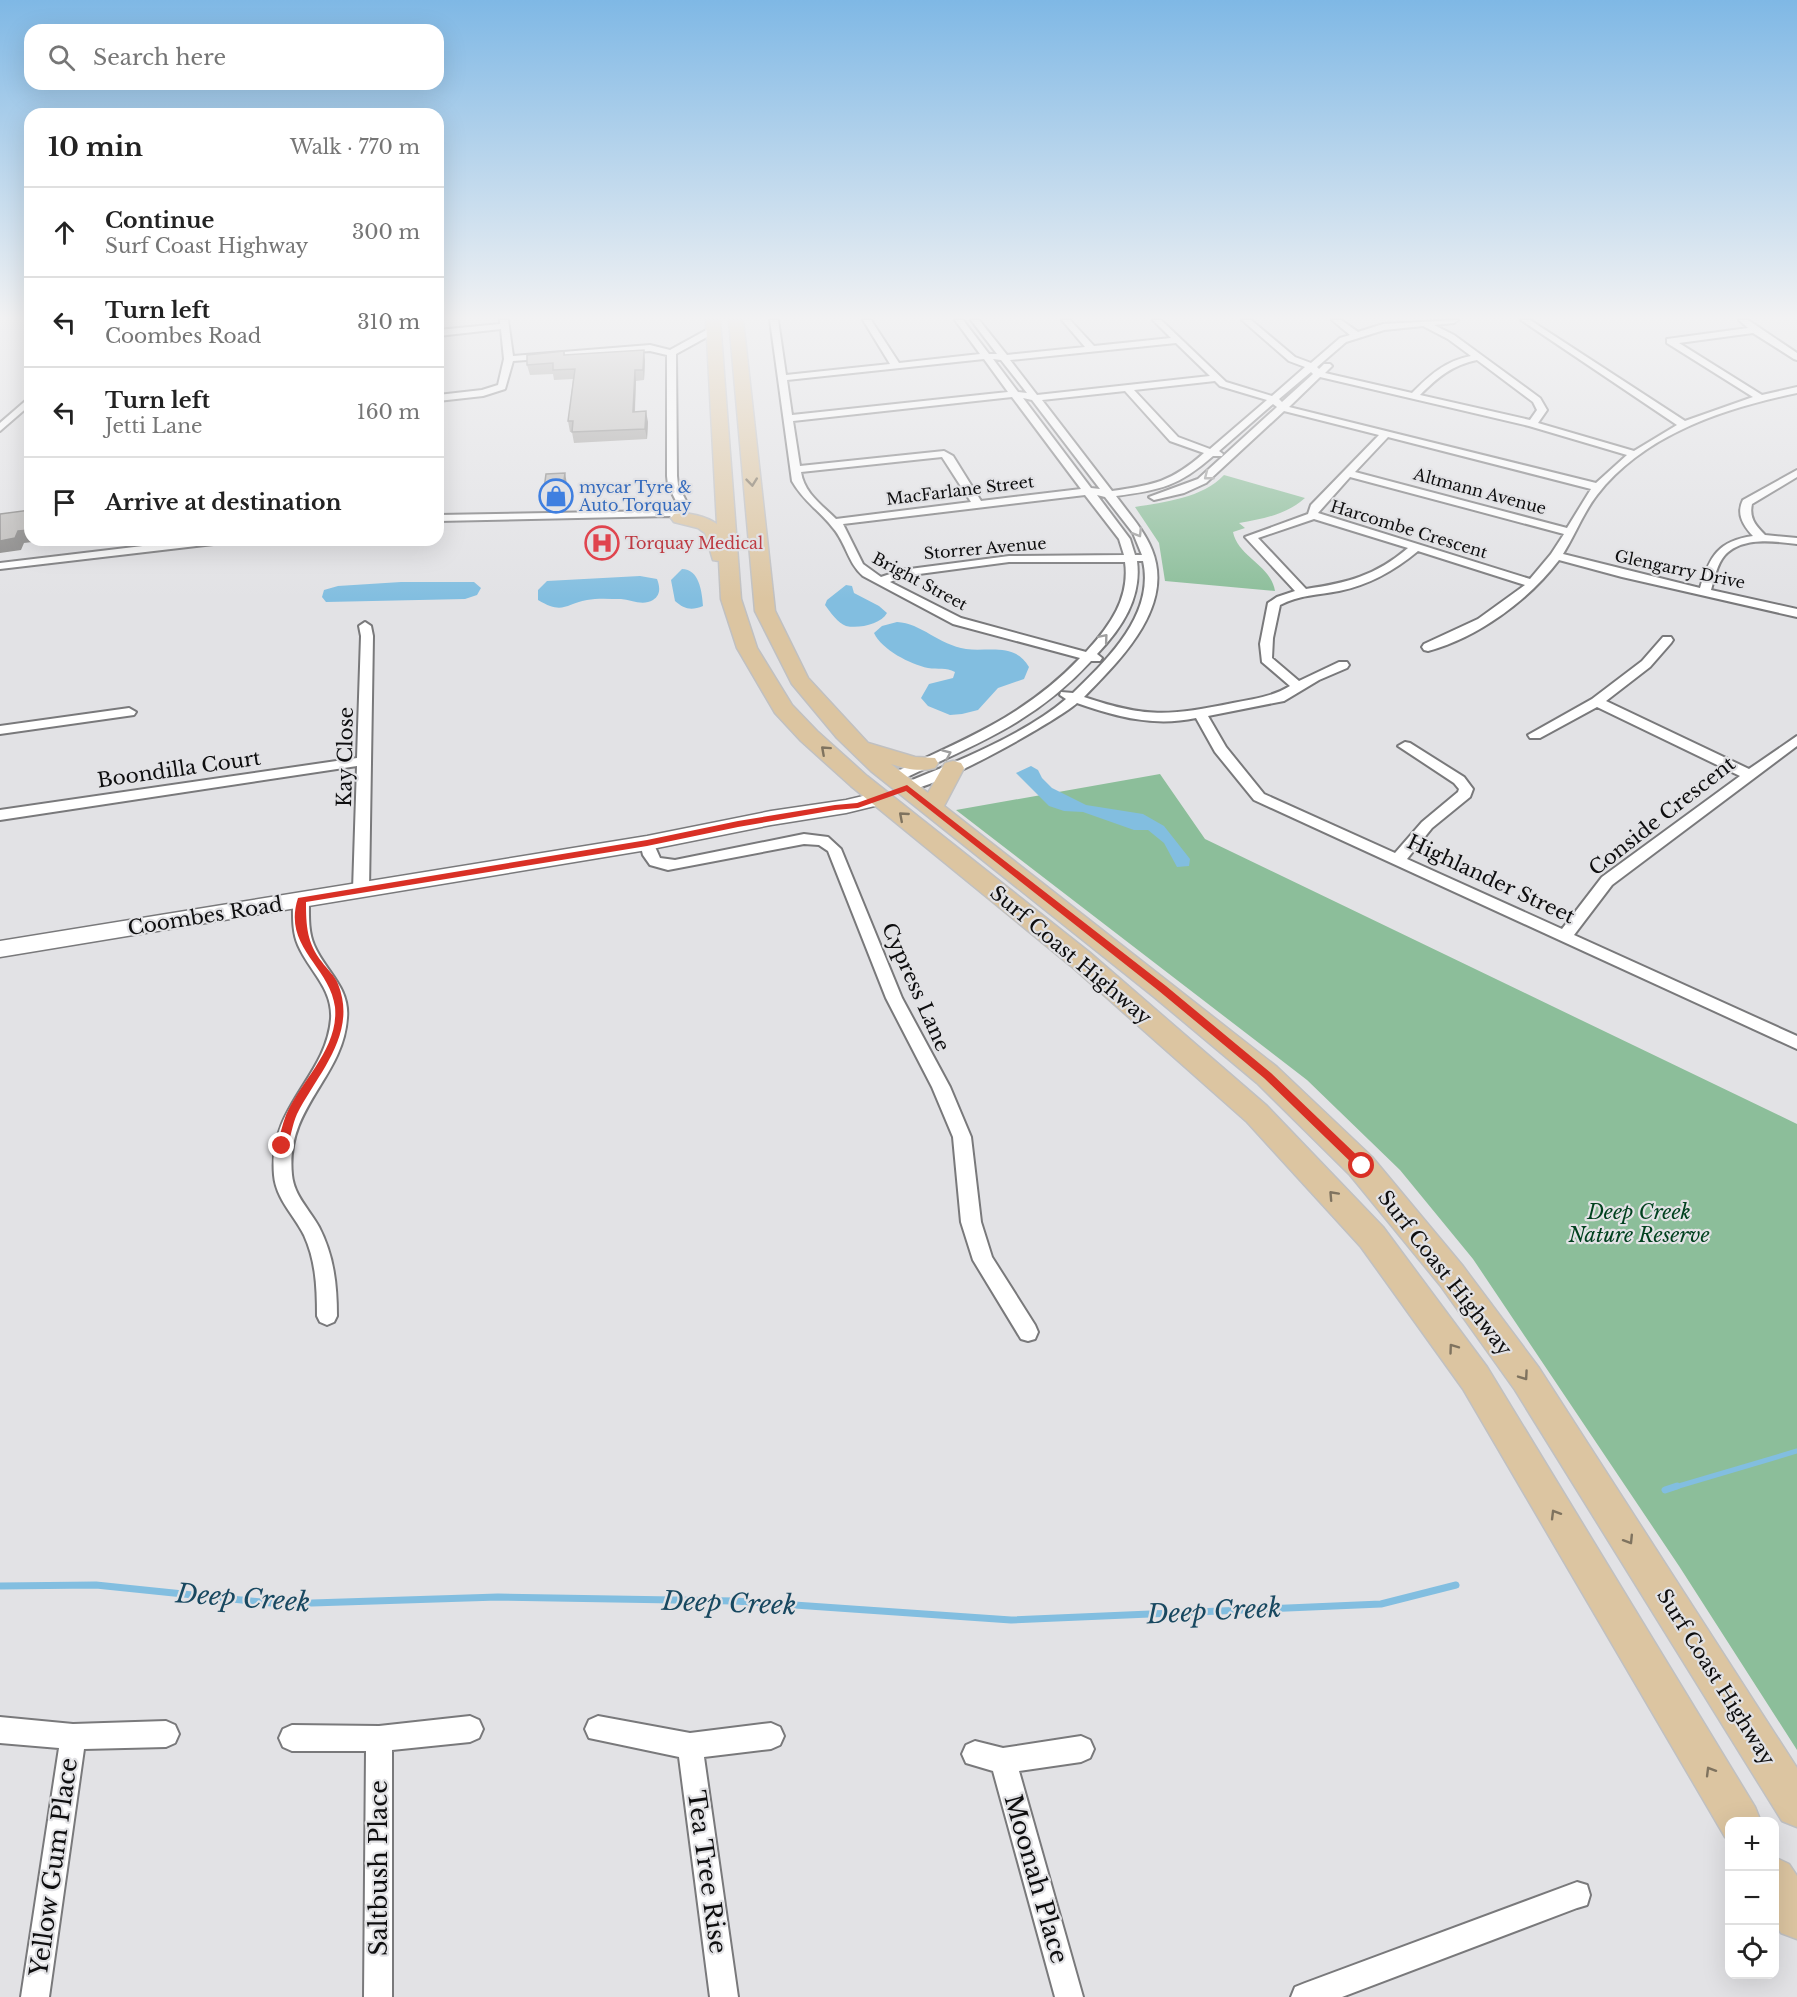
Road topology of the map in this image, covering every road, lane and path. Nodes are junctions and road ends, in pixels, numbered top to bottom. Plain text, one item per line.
1 (16, 413) edge
2 (673, 413) edge
3 (718, 413) edge
4 (745, 413) edge
5 (787, 413) edge
6 (841, 413) edge
7 (1030, 413) edge
8 (1047, 413) edge
9 (1150, 413) edge
10 (1257, 413) edge
11 (1277, 413) edge
12 (1304, 413) edge
13 (1486, 413) edge
14 (1540, 413) edge
15 (1667, 413) edge
16 (1716, 413) edge
17 (788, 419) junction
18 (1532, 424) junction
19 (1684, 424) junction
20 (0, 428) edge
21 (1386, 434) junction
22 (1211, 453) junction
23 (1634, 454) junction
24 (1230, 457) junction
25 (795, 470) junction
26 (1348, 473) junction
27 (1797, 473) edge
28 (1598, 488) junction
29 (1089, 491) junction
30 (1113, 498) junction
31 (1099, 504) junction
32 (978, 505) junction
33 (676, 515) junction
34 (1314, 515) junction
35 (444, 518) edge
36 (835, 522) junction
37 (1569, 532) junction
38 (1762, 539) junction
39 (1797, 541) edge
40 (173, 546) edge
41 (1414, 548) junction
42 (1556, 556) junction
43 (1150, 557) junction
44 (1130, 558) junction
45 (0, 567) edge
46 (728, 578) junction
47 (880, 581) junction
48 (1533, 584) junction
49 (1705, 591) junction
50 (1303, 593) junction
51 (1797, 613) edge
52 (365, 626) dead end
53 (1667, 640) dead end
54 (1428, 647) dead end
55 (1088, 656) junction
56 (1109, 662) junction
57 (1343, 665) dead end
58 (1299, 687) junction
59 (1054, 690) junction
60 (1075, 699) junction
61 (1597, 702) junction
62 (129, 712) dead end
63 (1201, 715) junction
64 (0, 730) edge
65 (1535, 735) dead end
66 (1797, 740) edge
67 (1405, 746) dead end
68 (860, 748) junction
69 (363, 761) junction
70 (927, 763) junction
71 (953, 768) junction
72 (1750, 775) junction
73 (887, 788) junction
74 (932, 807) junction
75 (0, 815) edge
76 (647, 843) junction
77 (1398, 859) junction
78 (361, 890) junction
79 (301, 900) junction
80 (1564, 937) junction
81 (0, 949) edge
82 (1093, 952) junction
83 (1797, 1043) edge
84 (327, 1316) dead end
85 (1028, 1332) dead end
86 (470, 1729) dead end
87 (598, 1729) dead end
88 (0, 1730) edge
89 (166, 1734) dead end
90 (771, 1736) dead end
91 (73, 1737) junction
92 (292, 1738) dead end
93 (379, 1739) junction
94 (690, 1746) junction
95 (1081, 1749) dead end
96 (975, 1754) dead end
97 (1003, 1761) junction
98 (1797, 1806) edge
99 (1738, 1817) edge
100 (1779, 1887) edge
101 (1577, 1895) dead end
102 (1797, 1917) edge
103 (34, 1997) edge
104 (378, 1997) edge
105 (724, 1997) edge
106 (1069, 1997) edge
107 (1305, 1997) edge

1 - 20 street
2 - 33 street
3 - 46 main road, Surf Coast Highway
4 -> 68 main road, Surf Coast Highway
5 - 17 street, Bright Street
6 - 17 street
7 - 29 street
8 - 30 street
9 - 22 street
10 - 22 street
11 - 24 street
12 - 21 street
13 - 18 street
14 - 18 street
15 - 19 street
16 - 19 street
17 - 25 street, Bright Street
18 - 23 street
19 - 23 street
21 - 26 street, Harcombe Crescent
21 - 28 street
22 - 24 street
22 - 30 street
23 - 28 street
24 -> 30 street
25 - 32 street
25 - 36 street, Bright Street
26 - 34 street, Harcombe Crescent
26 - 37 street, Altmann Avenue
27 - 38 street
28 - 37 street
29 - 30 street, MacFarlane Street
29 - 31 street
29 - 32 street, MacFarlane Street
30 - 31 street
30 -> 43 street
31 - 44 street
32 - 36 street, MacFarlane Street
33 - 35 street
33 - 46 main road
34 - 41 street, Harcombe Crescent
34 - 50 street
36 - 47 street, Bright Street
37 - 42 street
38 - 39 street
38 - 49 street
40 - 45 street
41 - 48 street, Harcombe Crescent
41 - 50 street
42 - 48 street
42 - 49 street, Glengarry Drive
43 - 44 street, Storrer Avenue
43 - 56 street
44 - 47 street, Storrer Avenue
55 -> 44 street
73 -> 46 main road, Surf Coast Highway
47 - 55 street, Bright Street
48 - 54 street
49 - 51 street, Glengarry Drive
50 - 58 street
52 - 69 street, Kay Close
53 - 61 street
55 - 56 street, Bright Street
55 - 59 street
56 - 60 street
57 - 58 street
58 - 63 street
59 - 60 street
70 -> 59 street
60 - 63 street
60 - 71 street
61 - 65 street
61 - 72 street
62 - 64 street
63 - 77 street, Highlander Street
66 - 72 street, Conside Crescent
67 - 77 street
68 - 70 main road
68 - 73 main road, Surf Coast Highway
69 - 75 street, Boondilla Court
69 - 78 street, Kay Close
70 - 73 street
71 - 73 street
71 - 74 main road
72 - 80 street, Conside Crescent
73 - 74 main road, Surf Coast Highway
73 - 76 street, Coombes Road
82 -> 73 main road, Surf Coast Highway
74 - 82 main road, Surf Coast Highway
76 - 78 street, Coombes Road
76 - 85 street, Cypress Lane
77 - 80 street, Highlander Street
78 - 79 street, Coombes Road
79 - 81 street, Coombes Road
79 - 84 street
80 - 83 street, Highlander Street
82 -> 98 main road, Surf Coast Highway
99 -> 82 main road, Surf Coast Highway
86 - 93 street
87 - 94 street
88 - 91 street, Yellow Gum Place
89 - 91 street, Yellow Gum Place
90 - 94 street
91 - 103 street, Yellow Gum Place
92 - 93 street
93 - 104 street, Saltbush Place
94 - 105 street, Tea Tree Rise
95 - 97 street
96 - 97 street
97 - 106 street, Moonah Place
100 - 102 main road
101 - 107 street

